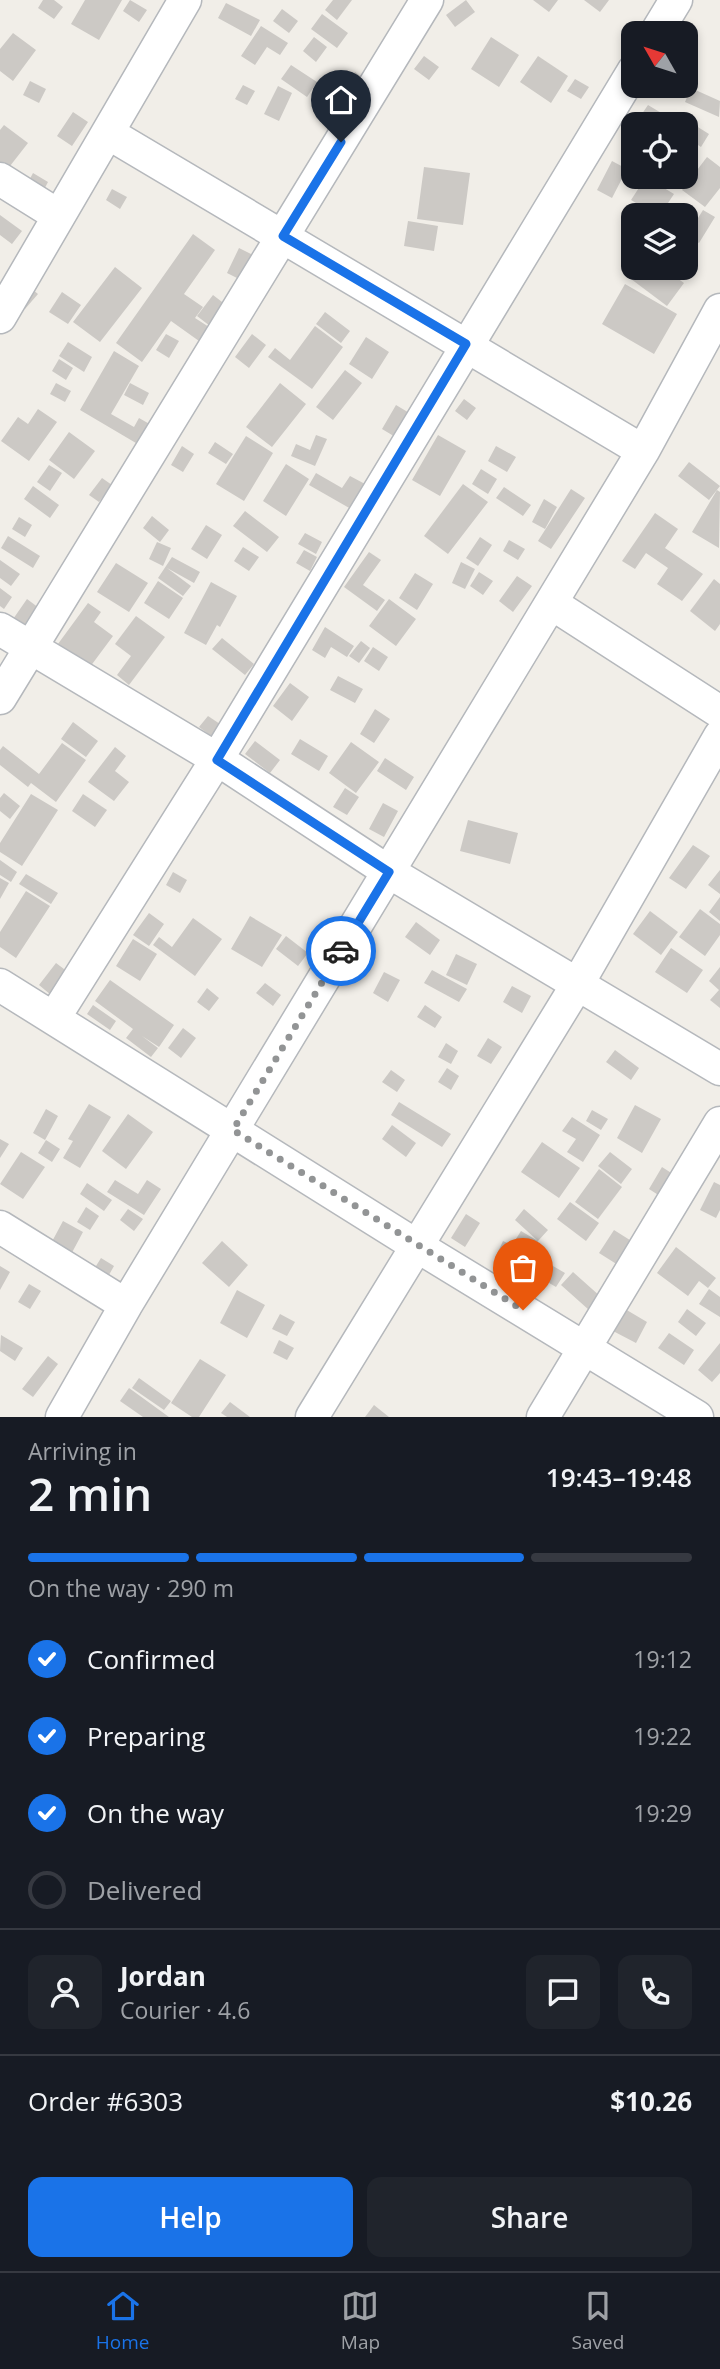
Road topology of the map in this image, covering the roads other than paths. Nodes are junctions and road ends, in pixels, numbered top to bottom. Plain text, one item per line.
1 (185, 0) edge
2 (427, 0) edge
3 (676, 0) edge
4 (663, 21) edge
5 (621, 91) edge
6 (108, 133) junction
7 (0, 180) edge
8 (59, 216) junction
9 (283, 236) junction
10 (720, 310) edge
11 (0, 317) edge
12 (466, 344) junction
13 (643, 451) junction
14 (551, 603) junction
15 (0, 629) edge
16 (30, 647) junction
17 (0, 698) edge
18 (720, 712) edge
19 (720, 736) edge
20 (217, 760) junction
21 (389, 872) junction
22 (0, 985) edge
23 (577, 985) junction
24 (54, 1018) junction
25 (720, 1069) edge
26 (720, 1123) edge
27 (233, 1130) junction
28 (0, 1227) edge
29 (417, 1246) junction
30 (127, 1305) junction
31 (586, 1348) junction
32 (62, 1417) edge
33 (312, 1417) edge
34 (543, 1417) edge
35 (698, 1417) edge

1 - 6 street
2 - 9 street
3 - 4 street
5 - 12 street
6 - 8 street
6 - 9 street
7 - 8 street
8 - 11 street
9 - 12 street
9 - 16 street
10 - 13 street
12 - 13 street
12 - 20 street
13 - 14 street
14 - 18 street
14 - 21 street
15 - 16 street
16 - 17 street
16 - 20 street
19 - 23 street
20 - 21 street
20 - 24 street
21 - 23 street
21 - 27 street
22 - 24 street
23 - 25 street
23 - 29 street
24 - 27 street
26 - 31 street
27 - 29 street
27 - 30 street
28 - 30 street
29 - 31 street
29 - 33 street
30 - 32 street
31 - 34 street
31 - 35 street

